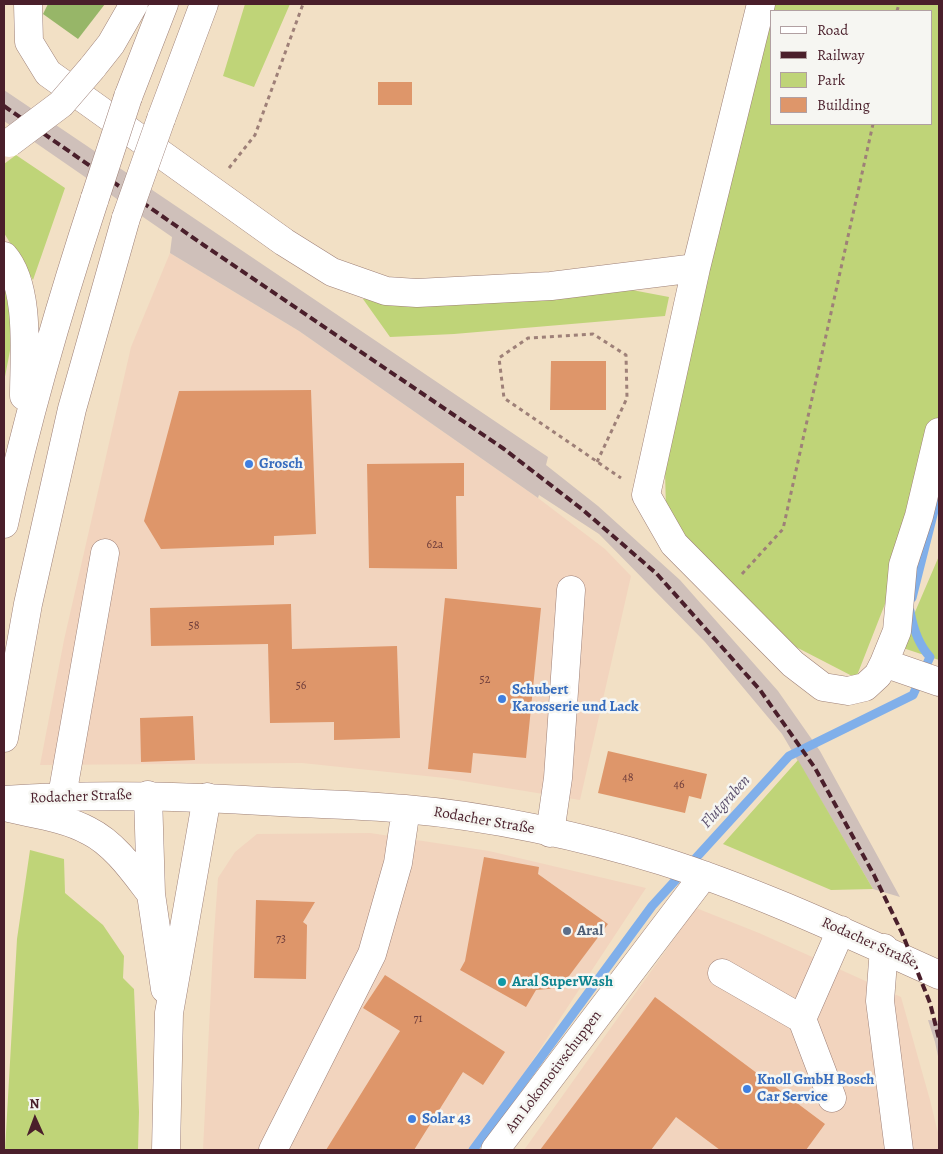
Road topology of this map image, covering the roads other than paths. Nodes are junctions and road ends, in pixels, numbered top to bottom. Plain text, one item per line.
1 (28, 4) edge
2 (134, 4) edge
3 (164, 4) edge
4 (204, 4) edge
5 (761, 4) edge
6 (6, 144) edge
7 (4, 256) edge
8 (696, 268) junction
9 (24, 432) junction
10 (939, 432) edge
11 (4, 524) edge
12 (105, 553) dead end
13 (571, 590) dead end
14 (896, 667) junction
15 (936, 681) edge
16 (4, 738) edge
17 (148, 795) junction
18 (62, 796) junction
19 (207, 798) junction
20 (4, 800) edge
21 (4, 807) edge
22 (406, 809) junction
23 (550, 833) junction
24 (699, 873) junction
25 (151, 894) junction
26 (841, 930) junction
27 (884, 948) junction
28 (722, 973) dead end
29 (939, 974) edge
30 (169, 1013) junction
31 (802, 1019) junction
32 (832, 1098) dead end
33 (166, 1150) edge
34 (273, 1150) edge
35 (494, 1150) edge
36 (899, 1150) edge

1 - 8 main road
2 - 6 main road, bridge
3 - 9 main road, bridge
4 - 16 main road, bridge
5 - 8 main road
7 - 9 main road
8 - 14 main road
9 - 11 main road
10 - 14 main road
12 - 18 main road
13 - 23 main road
14 - 15 main road
17 - 18 main road, Rodacher Straße
17 - 19 main road, Rodacher Straße
17 - 25 main road
18 - 20 main road, Rodacher Straße
19 - 22 main road, Rodacher Straße
19 - 30 main road
21 - 25 main road
22 - 23 main road, Rodacher Straße
22 - 34 main road
23 - 24 main road, Rodacher Straße
24 - 26 main road, Rodacher Straße
24 - 35 main road, Am Lokomotivschuppen
25 - 30 main road
26 - 27 main road, Rodacher Straße
26 - 31 main road
27 - 29 main road, Rodacher Straße
27 - 36 main road
28 - 31 main road
30 - 33 main road
31 - 32 main road

